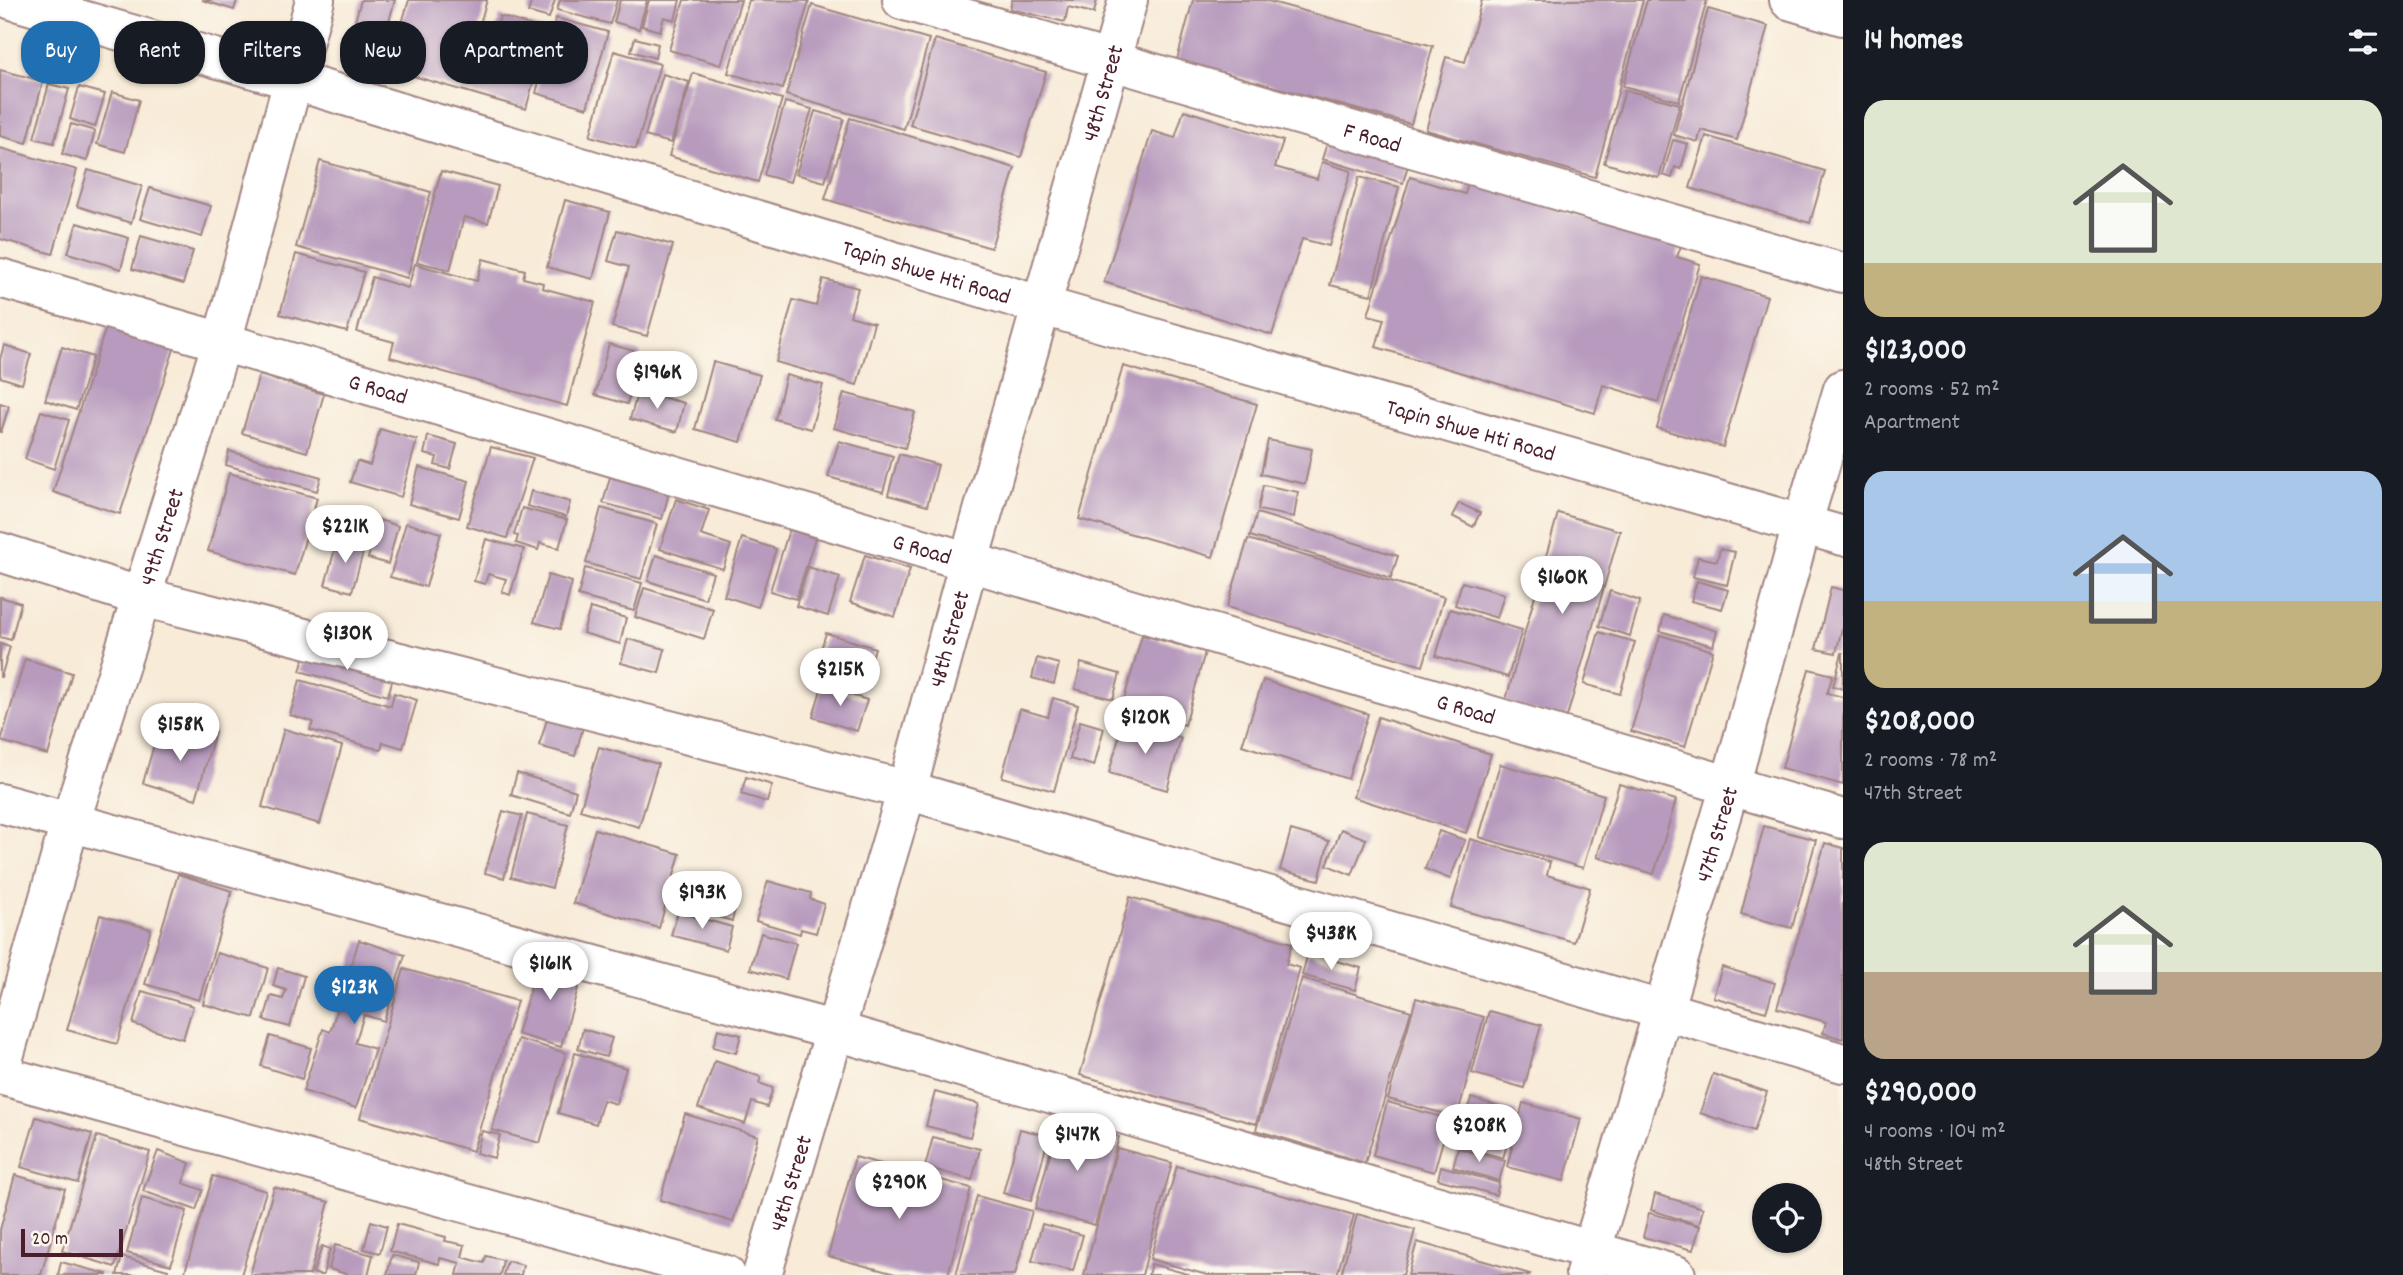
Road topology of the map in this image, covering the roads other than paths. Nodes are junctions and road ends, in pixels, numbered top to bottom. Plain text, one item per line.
1 (12, 0) edge
2 (315, 0) edge
3 (902, 0) edge
4 (1128, 0) edge
5 (1789, 0) edge
6 (1843, 16) edge
7 (309, 21) edge
8 (219, 59) edge
9 (1111, 60) junction
10 (291, 84) edge
11 (305, 84) edge
12 (1843, 273) edge
13 (0, 278) edge
14 (1043, 306) junction
15 (222, 342) junction
16 (1843, 389) edge
17 (1802, 525) junction
18 (1843, 537) edge
19 (0, 552) edge
20 (969, 561) junction
21 (142, 597) junction
22 (1730, 786) junction
23 (907, 790) junction
24 (0, 803) edge
25 (1843, 819) edge
26 (70, 823) junction
27 (1664, 1010) junction
28 (836, 1031) junction
29 (1843, 1063) edge
30 (0, 1073) edge
31 (1588, 1262) edge
32 (726, 1275) edge
33 (762, 1275) edge
34 (1676, 1275) edge

1 - 8 street, Tapin Shwe Hti Road
2 - 7 street, 49th Street
3 - 9 street, F Road
4 - 9 street, 48th Street
5 - 6 street
9 - 12 street, F Road
9 - 14 street, 48th Street
10 - 15 street, 49th Street
11 - 14 street, Tapin Shwe Hti Road
13 - 15 street, G Road
14 - 17 street, Tapin Shwe Hti Road
14 - 20 street, 48th Street
15 - 20 street, G Road
15 - 21 street, 49th Street
16 - 17 street, 47th Street
17 - 18 street, Tapin Shwe Hti Road
17 - 22 street, 47th Street
19 - 21 street
20 - 22 street, G Road
20 - 23 street, 48th Street
21 - 23 street
21 - 26 street, 49th Street
22 - 25 street, G Road
22 - 27 street, 47th Street
23 - 27 street
23 - 28 street, 48th Street
24 - 26 street
26 - 28 street
26 - 30 street, 49th Street
27 - 29 street
27 - 31 street, 47th Street
28 - 31 street
28 - 33 street, 48th Street
30 - 32 street
31 - 34 street

